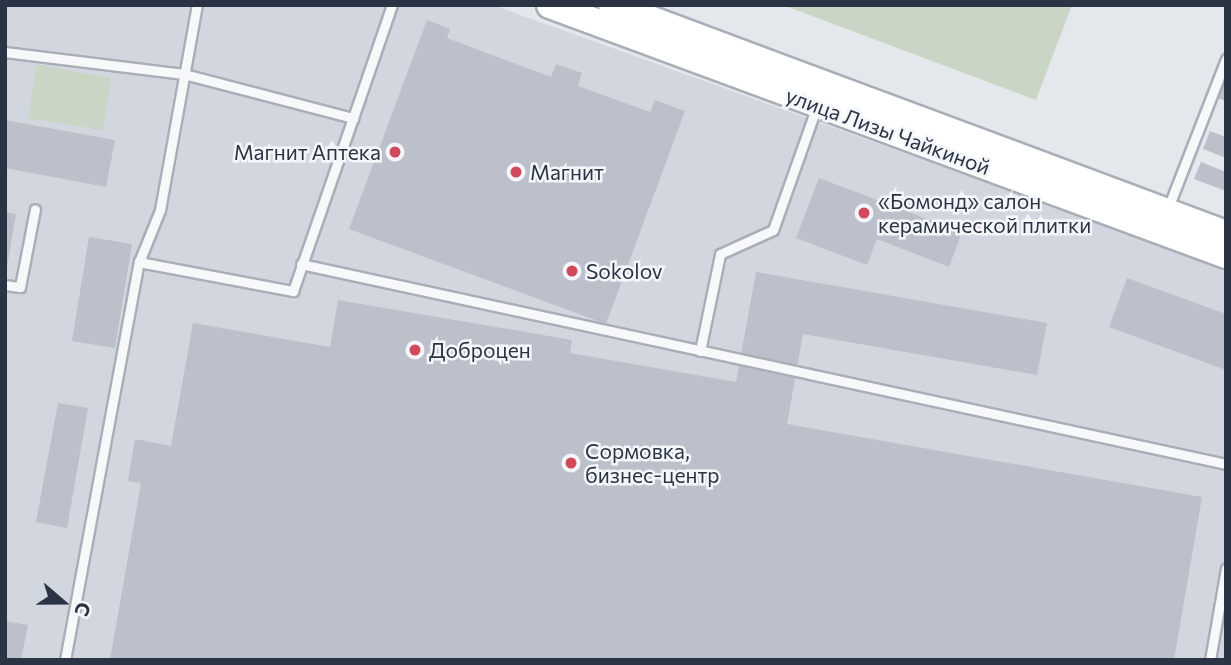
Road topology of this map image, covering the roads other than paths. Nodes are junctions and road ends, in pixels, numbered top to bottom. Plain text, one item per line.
1 (197, 5) edge
2 (393, 5) edge
3 (550, 5) edge
4 (612, 5) edge
5 (5, 52) edge
6 (1226, 60) edge
7 (184, 74) junction
8 (817, 105) junction
9 (353, 118) junction
10 (35, 209) dead end
11 (1166, 212) junction
12 (1226, 234) edge
13 (1226, 255) edge
14 (139, 262) junction
15 (302, 264) junction
16 (5, 285) edge
17 (700, 351) junction
18 (1226, 464) edge
19 (1226, 568) edge
20 (65, 660) edge
21 (1210, 660) edge

1 - 7 lane
2 - 9 lane
3 - 8 main road, улица Лизы Чайкиной
4 - 11 main road, улица Лизы Чайкиной
5 - 7 lane
6 - 11 lane
7 - 9 lane
7 - 14 lane
8 - 13 main road, улица Лизы Чайкиной
8 - 17 lane
9 - 15 lane
10 - 16 lane
11 - 12 main road, улица Лизы Чайкиной
14 - 15 lane
14 - 20 lane
15 - 17 lane
17 - 18 lane
19 - 21 lane

